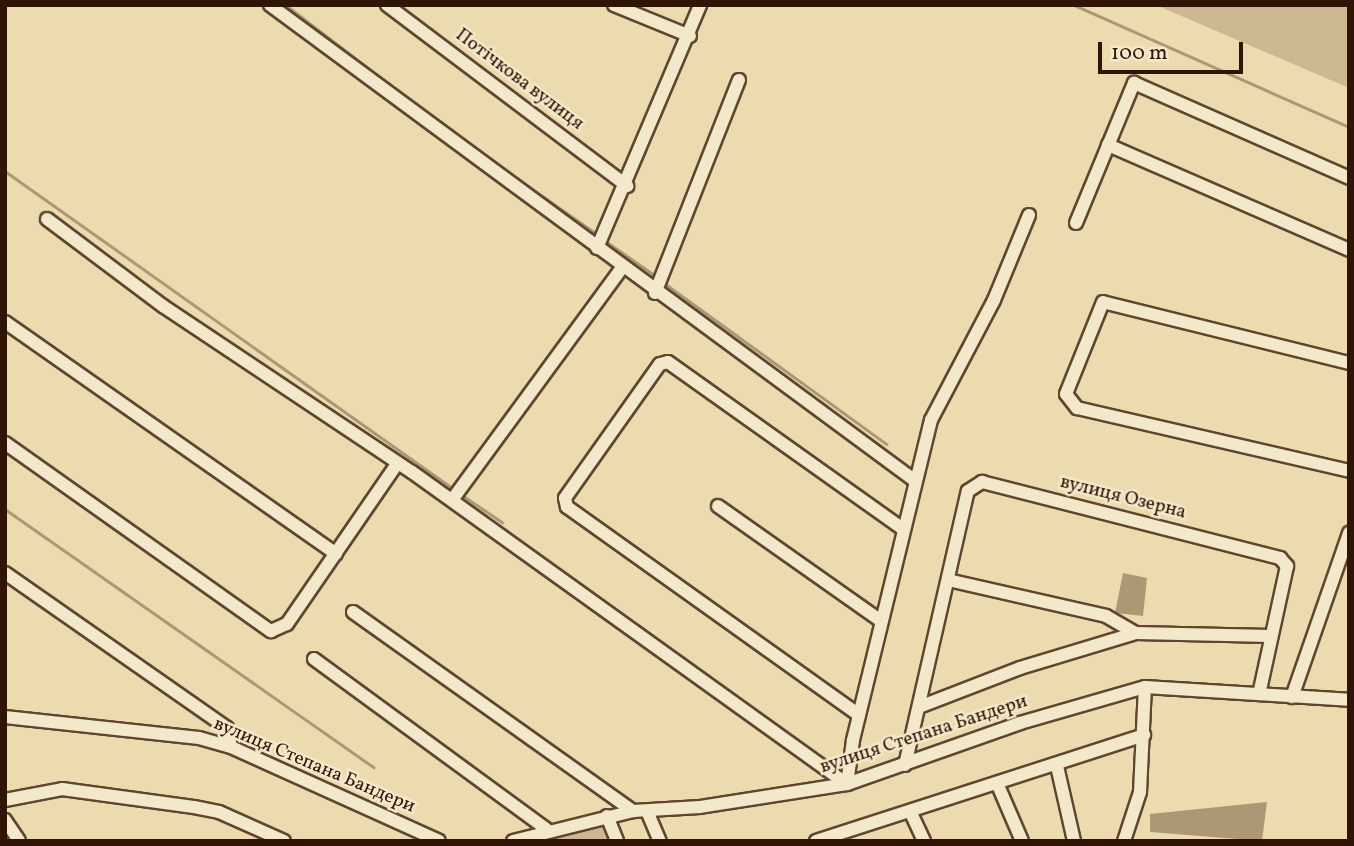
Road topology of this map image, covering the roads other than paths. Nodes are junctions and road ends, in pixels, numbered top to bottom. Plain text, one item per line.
1 (270, 5) edge
2 (387, 5) edge
3 (614, 5) edge
4 (700, 5) edge
5 (690, 36) junction
6 (739, 80) dead end
7 (1108, 145) junction
8 (1349, 178) edge
9 (627, 186) junction
10 (1029, 215) dead end
11 (47, 219) dead end
12 (1076, 223) dead end
13 (597, 248) junction
14 (1349, 250) edge
15 (621, 269) junction
16 (655, 293) junction
17 (5, 323) edge
18 (1349, 363) edge
19 (5, 443) edge
20 (397, 464) junction
21 (1349, 471) edge
22 (914, 480) junction
23 (452, 500) junction
24 (718, 506) dead end
25 (904, 529) junction
26 (1349, 533) edge
27 (337, 554) junction
28 (5, 573) edge
29 (948, 580) junction
30 (353, 612) dead end
31 (881, 621) junction
32 (1136, 633) junction
33 (1271, 636) junction
34 (314, 659) dead end
35 (1145, 687) junction
36 (1259, 694) junction
37 (1292, 697) junction
38 (1349, 700) edge
39 (919, 707) junction
40 (859, 715) junction
41 (5, 717) edge
42 (1144, 735) junction
43 (231, 747) junction
44 (905, 765) junction
45 (1056, 766) junction
46 (998, 783) junction
47 (847, 784) junction
48 (5, 800) edge
49 (633, 811) junction
50 (647, 811) junction
51 (911, 813) junction
52 (607, 816) junction
53 (5, 820) edge
54 (548, 830) junction
55 (830, 839) edge
56 (19, 841) edge
57 (284, 841) edge
58 (439, 841) edge
59 (513, 841) edge
60 (617, 841) edge
61 (660, 841) edge
62 (816, 841) edge
63 (924, 841) edge
64 (1022, 841) edge
65 (1074, 841) edge
66 (1124, 841) edge

1 - 13 street
2 - 9 street, Потічкова вулиця
3 - 5 street
4 - 5 street
5 - 9 street
6 - 16 street
7 - 8 street
7 - 12 street
7 - 14 street
9 - 13 street
10 - 22 street
11 - 20 street
13 - 15 street
15 - 16 street
15 - 23 street
16 - 22 street
17 - 27 street
18 - 21 street
19 - 27 street
20 - 23 street
20 - 27 street
22 - 25 street
23 - 47 street
24 - 31 street
25 - 31 street
25 - 40 street
26 - 37 street
28 - 43 street
29 - 32 street
29 - 33 street, вулиця Озерна
29 - 39 street, вулиця Озерна
30 - 49 street
31 - 40 street
32 - 33 street
32 - 39 street
33 - 36 street, вулиця Озерна
34 - 54 street
35 - 36 street, вулиця Степана Бандери
35 - 42 street
35 - 44 street, вулиця Степана Бандери
36 - 37 street, вулиця Степана Бандери
37 - 38 street, вулиця Степана Бандери
39 - 44 street, вулиця Озерна
40 - 47 street
41 - 43 street, вулиця Степана Бандери
42 - 45 street
42 - 66 street
43 - 58 street, вулиця Степана Бандери
44 - 47 street, вулиця Степана Бандери
45 - 46 street
45 - 65 street
46 - 51 street
46 - 64 street
47 - 50 street, вулиця Степана Бандери
48 - 57 street
49 - 50 street, вулиця Степана Бандери
49 - 52 street, вулиця Степана Бандери
50 - 61 street
51 - 55 street
51 - 63 street
52 - 54 street, вулиця Степана Бандери
52 - 60 street
53 - 56 street
54 - 59 street, вулиця Степана Бандери
55 - 62 street

